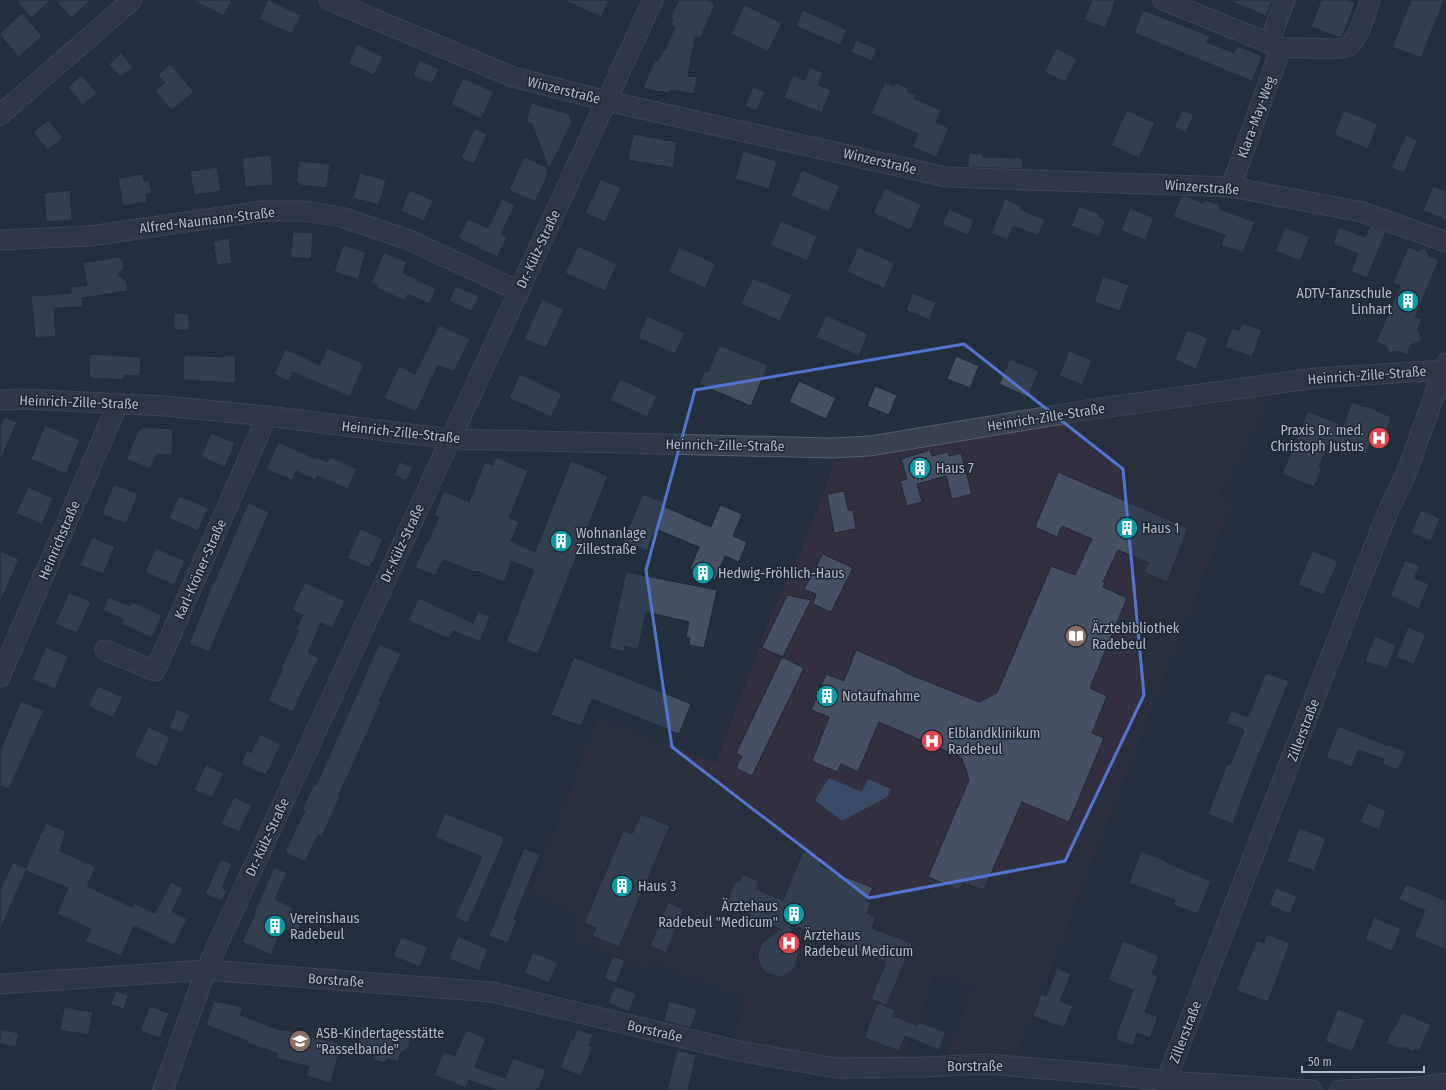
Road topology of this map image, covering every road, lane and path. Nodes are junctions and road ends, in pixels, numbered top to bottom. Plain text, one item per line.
1 (132, 0) edge
2 (330, 0) edge
3 (653, 0) edge
4 (1163, 0) edge
5 (1285, 0) edge
6 (1370, 0) edge
7 (1275, 45) junction
8 (607, 101) junction
9 (0, 116) edge
10 (1231, 186) junction
11 (0, 240) edge
12 (1446, 242) edge
13 (519, 291) junction
14 (1445, 368) edge
15 (0, 400) edge
16 (118, 403) junction
17 (267, 416) junction
18 (450, 439) junction
19 (104, 650) dead end
20 (0, 677) edge
21 (206, 970) junction
22 (0, 984) edge
23 (1446, 1078) edge
24 (1166, 1085) edge
25 (163, 1090) edge
26 (1312, 1090) edge
27 (1340, 1090) edge

1 - 9 street
2 - 8 street, Winzerstraße
3 - 8 street, Dr.-Külz-Straße
4 - 7 street
5 - 7 street, Klara-May-Weg
6 - 7 street
7 - 10 street, Klara-May-Weg
8 - 10 street, Winzerstraße
8 - 13 street, Dr.-Külz-Straße
10 - 12 street, Winzerstraße
11 - 13 street, Alfred-Naumann-Straße
13 - 18 street, Dr.-Külz-Straße
14 - 18 street, Heinrich-Zille-Straße
14 - 24 street, Zillerstraße
15 - 16 street, Heinrich-Zille-Straße
16 - 17 street, Heinrich-Zille-Straße
16 - 20 street, Heinrichstraße
17 - 18 street, Heinrich-Zille-Straße
17 - 19 street, Karl-Kröner-Straße
18 - 21 street, Dr.-Külz-Straße
21 - 22 street, Borstraße
21 - 24 street, Borstraße
21 - 25 street, Dr.-Külz-Straße
23 - 27 street
24 - 26 street, Borstraße

